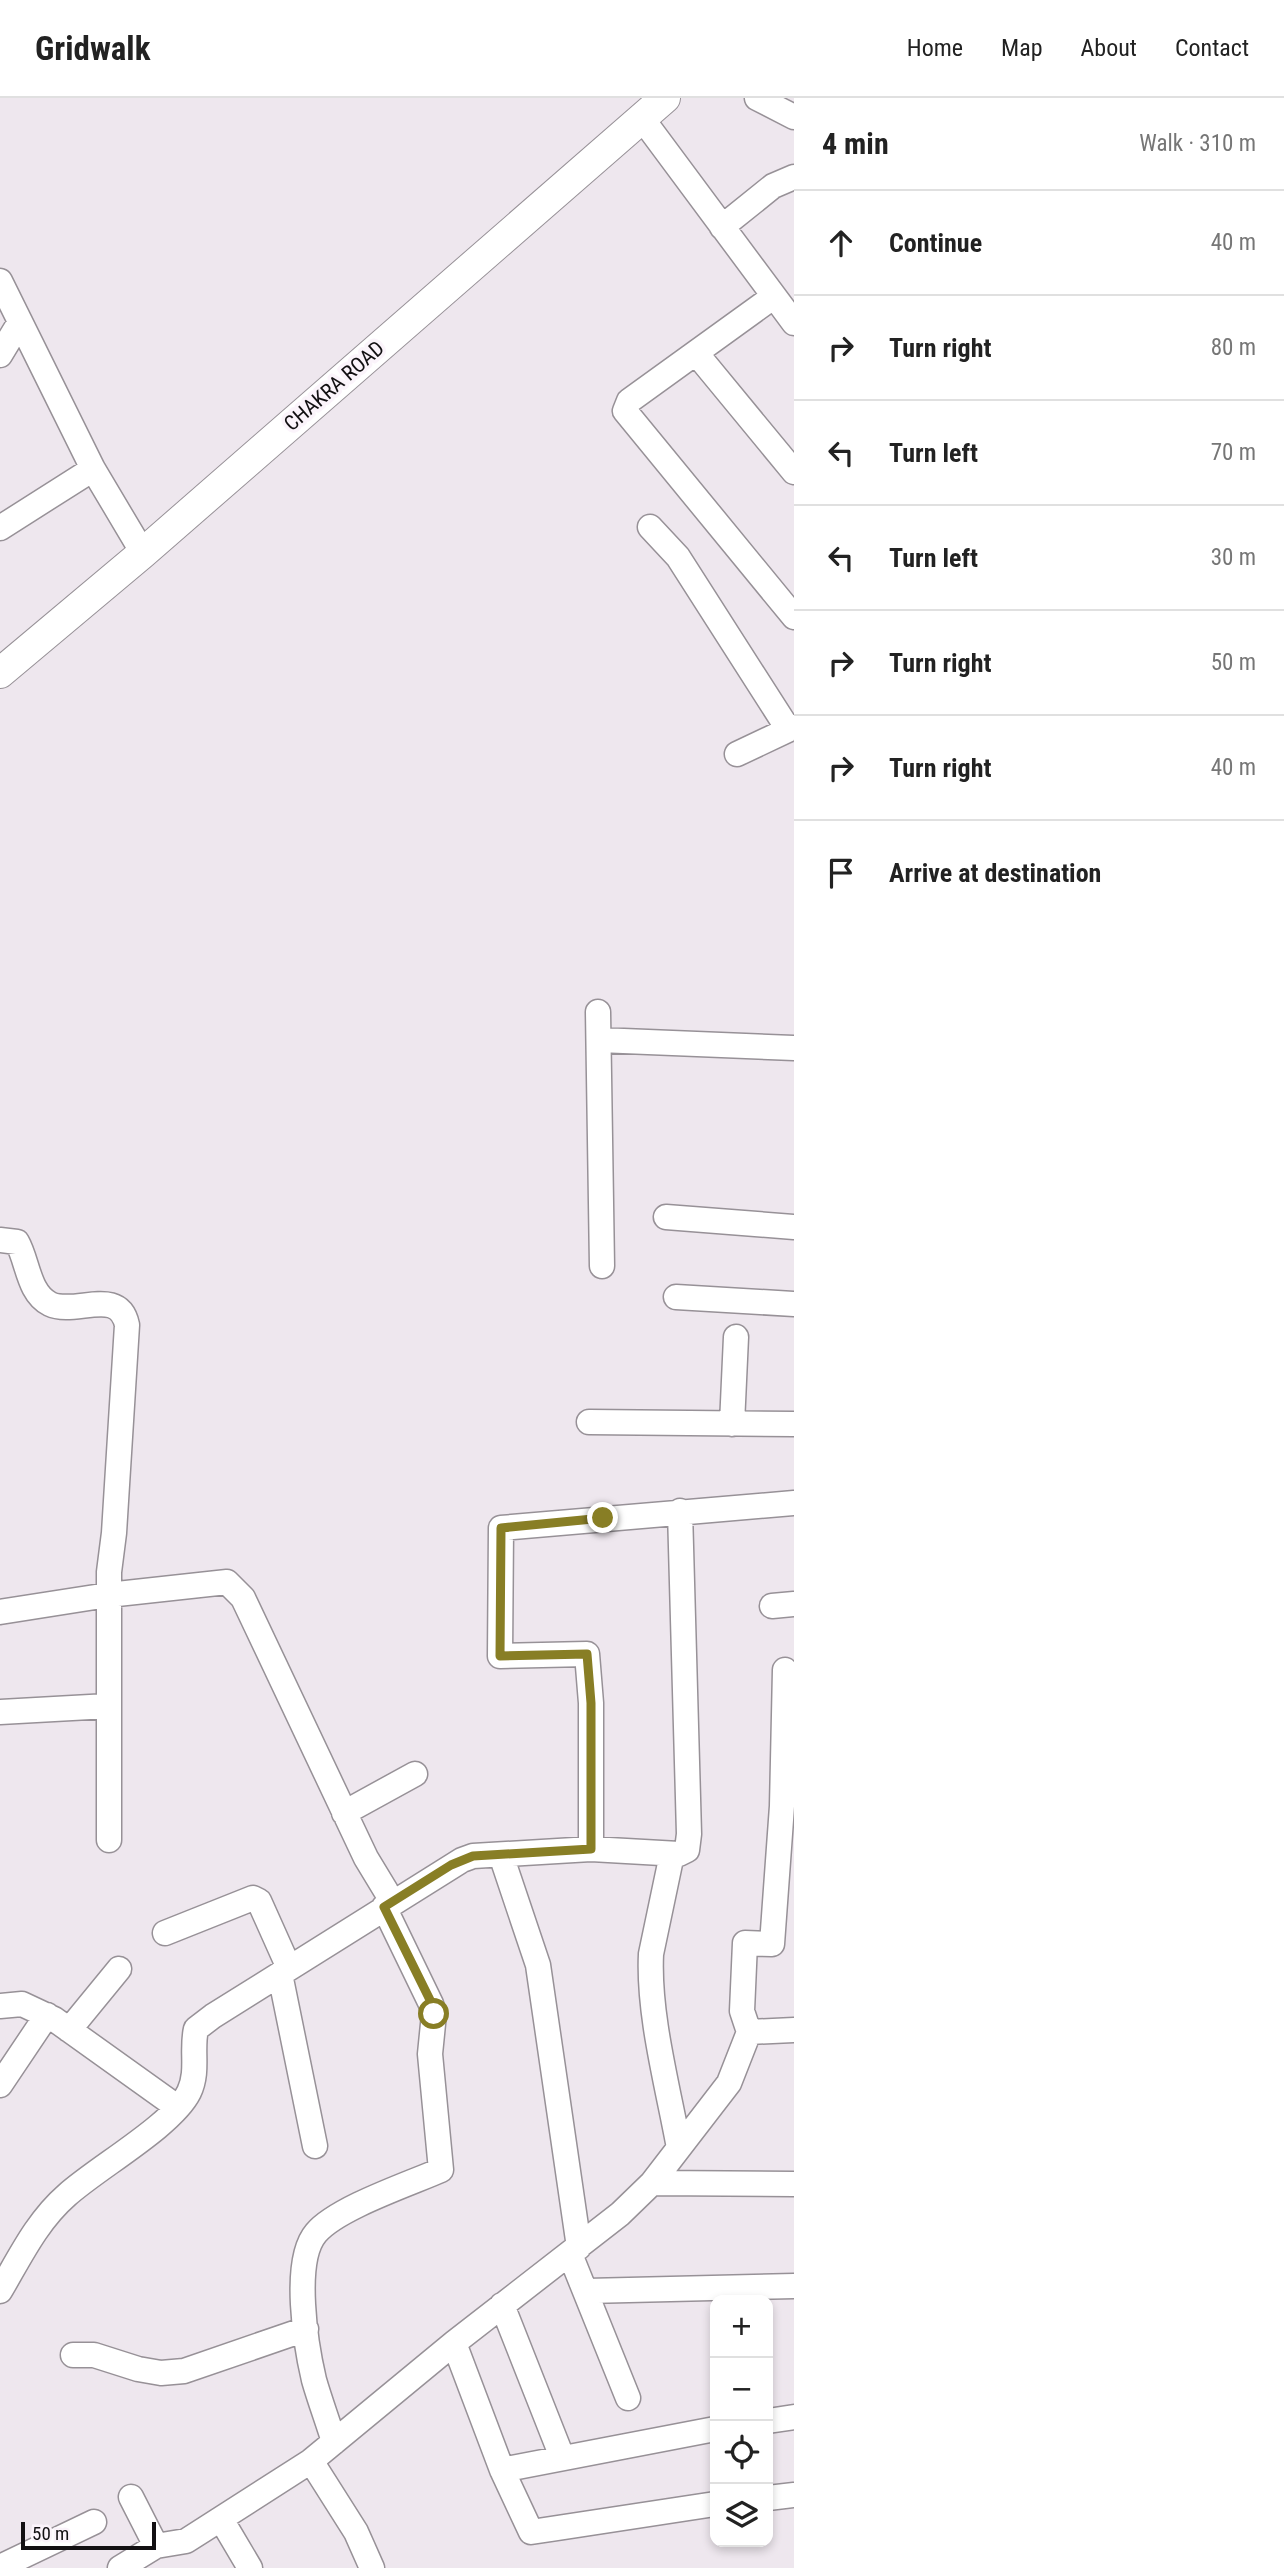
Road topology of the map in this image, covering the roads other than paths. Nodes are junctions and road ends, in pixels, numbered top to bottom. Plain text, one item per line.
1 (665, 98) edge
2 (757, 98) edge
3 (641, 117) junction
4 (794, 117) edge
5 (794, 177) edge
6 (722, 227) junction
7 (0, 281) edge
8 (773, 297) junction
9 (20, 322) junction
10 (794, 323) edge
11 (696, 353) junction
12 (0, 355) edge
13 (93, 469) junction
14 (794, 472) edge
15 (650, 527) dead end
16 (0, 528) edge
17 (143, 553) junction
18 (794, 617) edge
19 (0, 673) edge
20 (791, 728) edge
21 (737, 754) dead end
22 (598, 1012) dead end
23 (599, 1040) junction
24 (794, 1048) edge
25 (666, 1217) dead end
26 (794, 1227) edge
27 (0, 1240) edge
28 (602, 1266) dead end
29 (676, 1297) dead end
30 (794, 1304) edge
31 (736, 1337) dead end
32 (589, 1422) dead end
33 (732, 1424) junction
34 (794, 1424) edge
35 (794, 1503) edge
36 (680, 1511) junction
37 (108, 1595) junction
38 (0, 1612) edge
39 (785, 1670) dead end
40 (108, 1706) junction
41 (0, 1712) edge
42 (415, 1774) dead end
43 (788, 1806) edge
44 (344, 1813) junction
45 (109, 1840) dead end
46 (591, 1849) junction
47 (672, 1854) junction
48 (500, 1856) junction
49 (385, 1899) junction
50 (165, 1933) dead end
51 (119, 1969) dead end
52 (285, 1971) junction
53 (0, 2006) edge
54 (47, 2015) junction
55 (69, 2030) junction
56 (794, 2030) edge
57 (749, 2032) junction
58 (0, 2085) edge
59 (177, 2107) junction
60 (315, 2146) dead end
61 (679, 2148) junction
62 (652, 2183) junction
63 (794, 2184) edge
64 (575, 2251) junction
65 (3, 2277) edge
66 (794, 2286) edge
67 (587, 2291) junction
68 (502, 2305) junction
69 (306, 2329) junction
70 (454, 2343) junction
71 (73, 2355) dead end
72 (628, 2398) dead end
73 (794, 2417) edge
74 (773, 2420) edge
75 (710, 2430) edge
76 (334, 2442) junction
77 (562, 2457) junction
78 (311, 2461) junction
79 (502, 2470) junction
80 (794, 2495) edge
81 (131, 2497) dead end
82 (773, 2497) edge
83 (710, 2505) edge
84 (221, 2519) junction
85 (94, 2522) dead end
86 (156, 2546) junction
87 (0, 2567) edge
88 (120, 2568) edge
89 (250, 2568) edge
90 (372, 2568) edge

1 - 3 main road, CHAKRA ROAD
2 - 4 street
3 - 6 street
3 - 17 main road, CHAKRA ROAD
5 - 6 street
6 - 8 street
7 - 9 street
8 - 10 street
8 - 11 street
9 - 12 street
9 - 13 street
11 - 14 street
11 - 18 street
13 - 16 street
13 - 17 street
15 - 20 street
17 - 19 main road, CHAKRA ROAD
20 - 21 street
22 - 23 street
23 - 24 street
23 - 28 street
25 - 26 street
27 - 37 street
29 - 30 street
31 - 33 street
32 - 33 street
33 - 34 street
35 - 36 street
36 - 46 street
36 - 47 street
37 - 38 street
37 - 40 street
37 - 44 street
39 - 43 street
40 - 41 street
40 - 45 street
42 - 44 street
43 - 57 street
44 - 49 street
46 - 47 street
46 - 48 street
47 - 61 street
48 - 49 street
48 - 64 street
49 - 52 street
49 - 69 street
50 - 52 street
51 - 55 street
52 - 59 street
52 - 60 street
53 - 54 street
54 - 55 street
54 - 58 street
55 - 59 street
56 - 57 street
57 - 61 street
59 - 65 street
61 - 62 street
62 - 63 street
62 - 64 street
64 - 67 street
64 - 68 street
66 - 67 street
67 - 72 street
68 - 70 street
68 - 77 street
69 - 71 street
69 - 76 street
70 - 76 street
70 - 79 street
73 - 74 street
75 - 77 street
76 - 78 street
77 - 79 street
78 - 84 street
78 - 90 street
79 - 83 street
80 - 82 street
81 - 86 street
84 - 86 street
84 - 89 street
85 - 87 street
86 - 88 street

